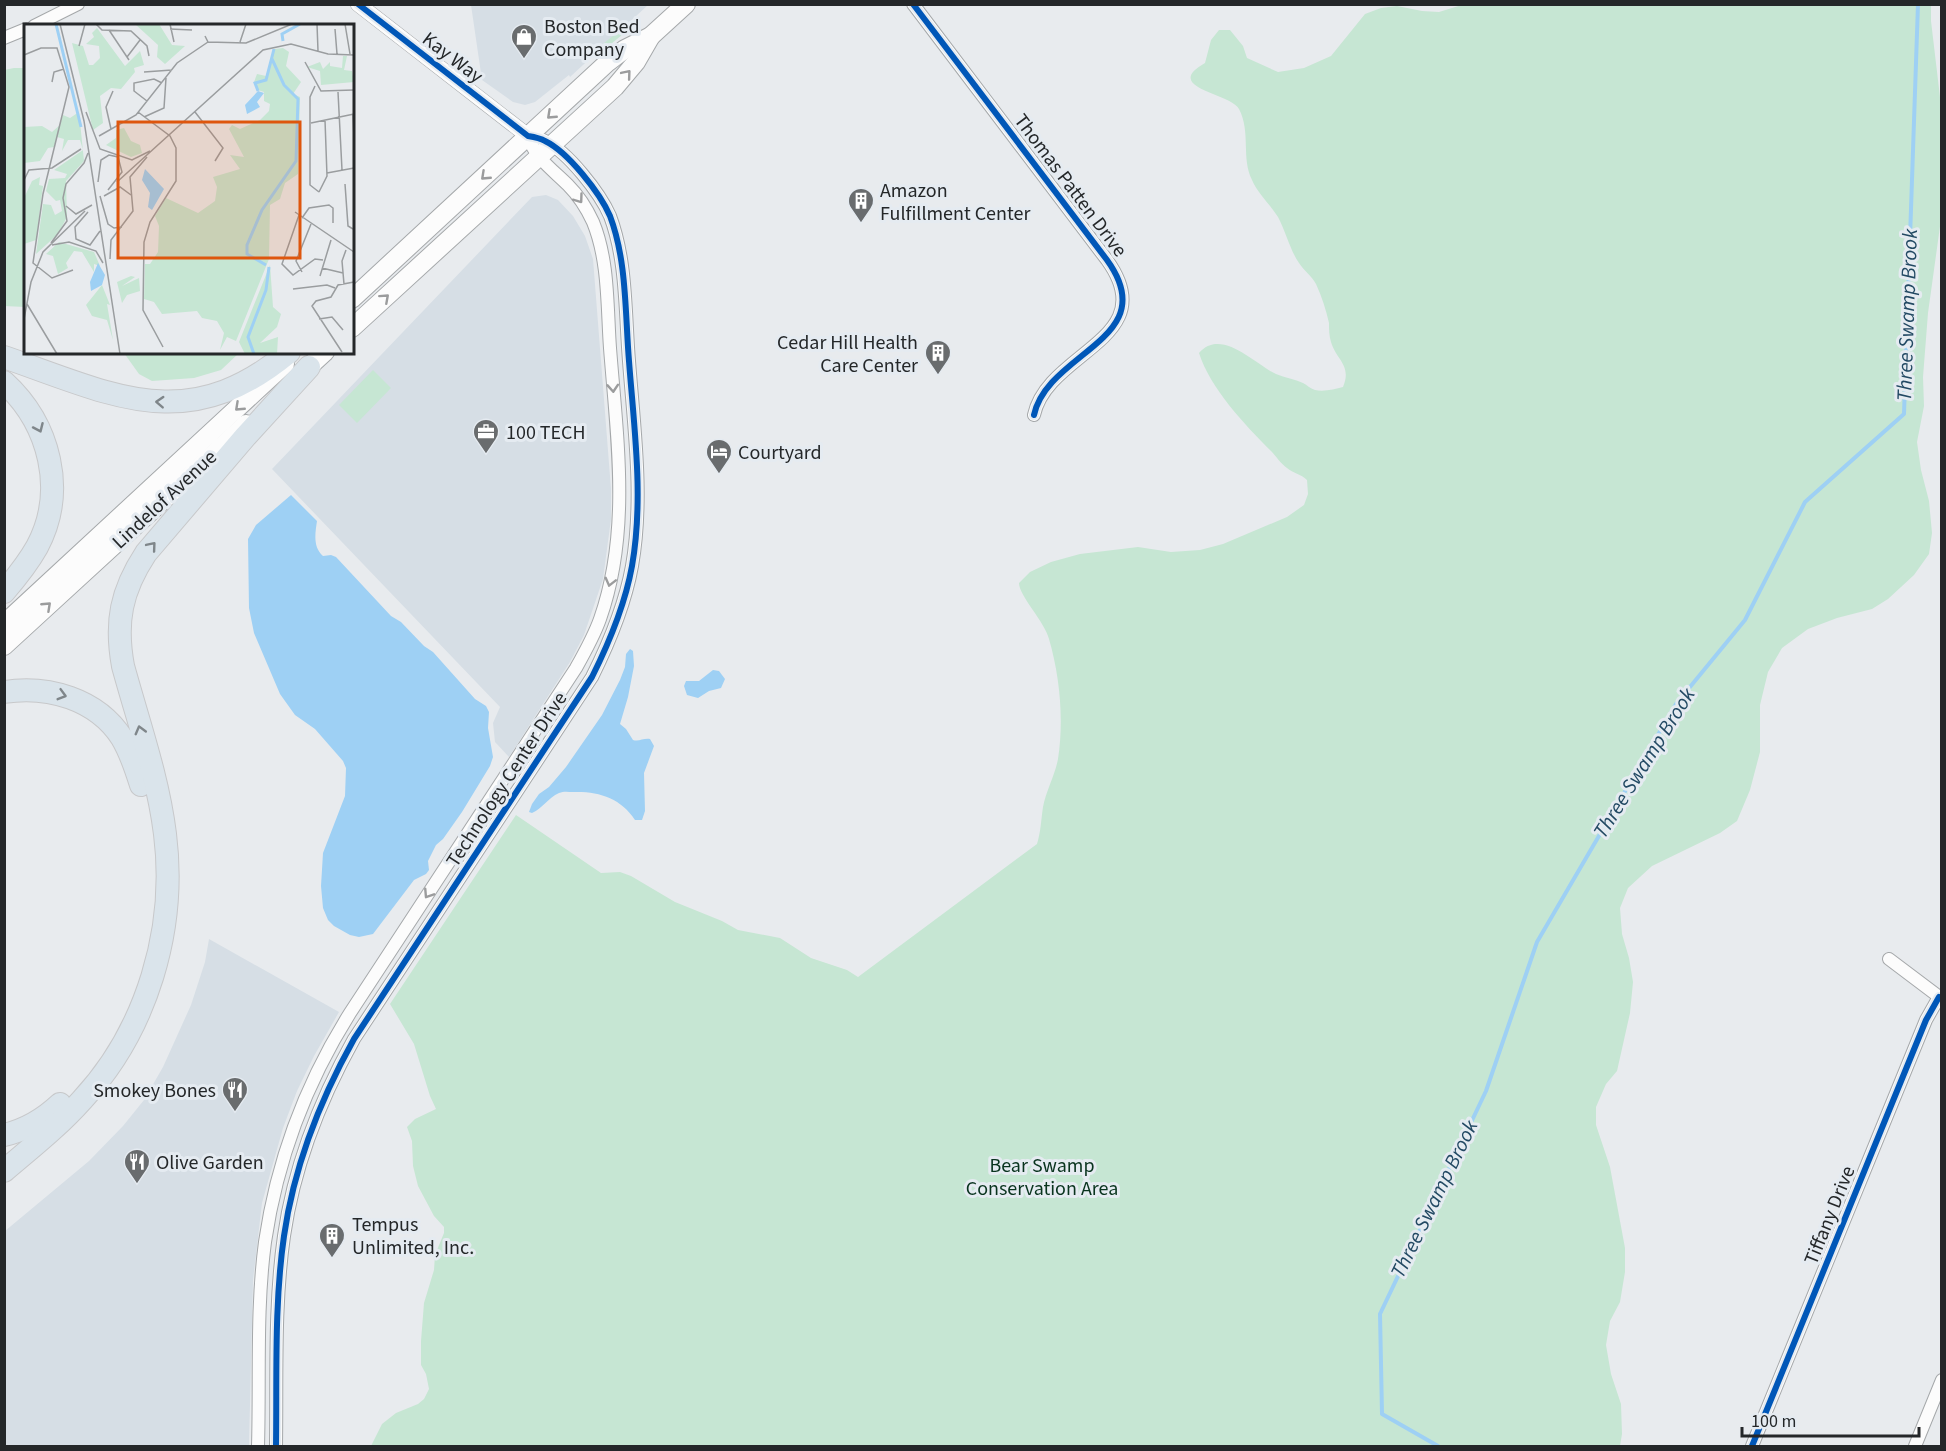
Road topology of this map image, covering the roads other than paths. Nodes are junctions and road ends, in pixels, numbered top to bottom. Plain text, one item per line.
1 (78, 4) edge
2 (358, 4) edge
3 (686, 4) edge
4 (913, 4) edge
5 (38, 24) edge
6 (24, 30) edge
7 (651, 36) junction
8 (4, 38) edge
9 (528, 136) junction
10 (545, 151) junction
11 (354, 297) edge
12 (354, 326) edge
13 (287, 354) edge
14 (4, 357) edge
15 (310, 357) edge
16 (4, 382) edge
17 (1035, 415) dead end
18 (4, 592) edge
19 (4, 624) edge
20 (4, 646) edge
21 (4, 692) edge
22 (1889, 959) dead end
23 (1940, 998) edge
24 (4, 1135) edge
25 (4, 1171) edge
26 (1941, 1380) edge
27 (258, 1446) edge
28 (276, 1446) edge
29 (1752, 1446) edge
30 (1915, 1446) edge

1 - 5 street
2 - 9 street, Kay Way
3 - 7 main road
4 - 17 street, Thomas Patten Drive
6 - 8 street
7 -> 9 main road
10 -> 7 main road
9 - 10 street, Technology Center Drive
9 - 10 street, Technology Center Drive
9 -> 11 main road
12 -> 10 main road
10 -> 27 street, Technology Center Drive
10 - 28 street, Technology Center Drive
13 -> 14 highway
15 -> 19 main road, Lindelof Avenue
20 -> 15 main road, Lindelof Avenue
25 -> 15 highway
16 -> 18 highway
21 -> 24 highway
22 - 23 street
23 - 29 street, Tiffany Drive
26 - 30 street

